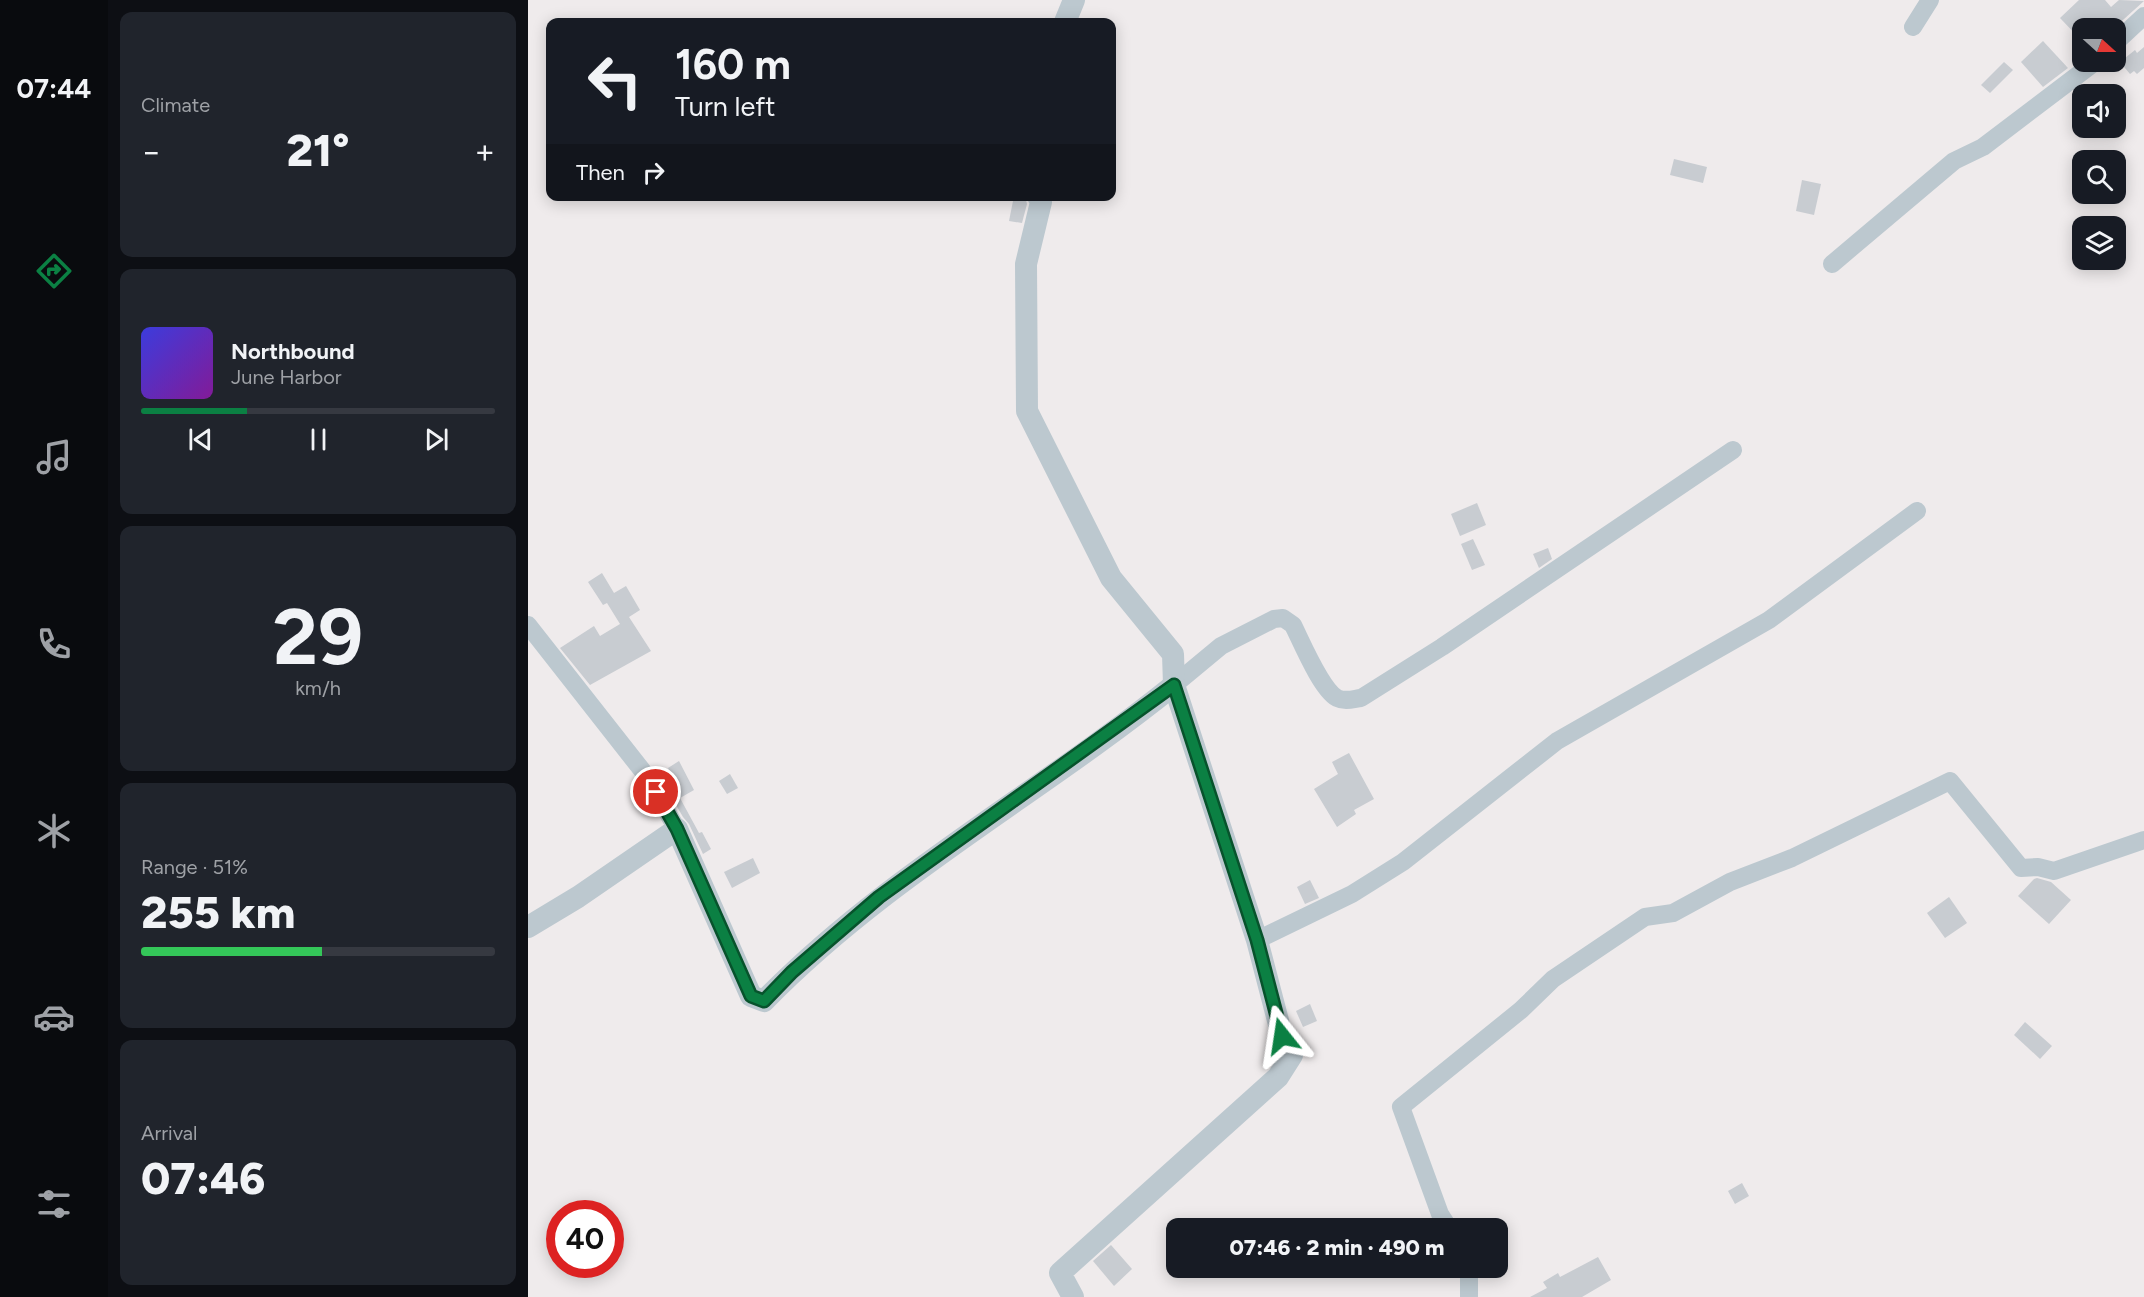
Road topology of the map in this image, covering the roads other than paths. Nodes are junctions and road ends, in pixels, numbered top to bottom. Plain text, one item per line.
1 (1074, 0) edge
2 (1930, 0) edge
3 (2144, 16) edge
4 (1067, 18) edge
5 (1913, 27) dead end
6 (2126, 33) edge
7 (2081, 72) edge
8 (1040, 201) edge
9 (1832, 264) dead end
10 (1733, 450) dead end
11 (1917, 512) dead end
12 (528, 625) edge
13 (1174, 685) junction
14 (677, 829) junction
15 (2144, 840) edge
16 (528, 927) edge
17 (1257, 940) junction
18 (1443, 1218) edge
19 (1469, 1278) edge
20 (1072, 1297) edge
21 (1469, 1297) edge

1 - 4 street
2 - 5 street
3 - 6 street
7 - 9 street
8 - 13 street
10 - 13 street
11 - 17 street
12 - 14 street
13 - 14 street
13 - 17 street
14 - 16 street
15 - 18 street
17 - 20 street
19 - 21 street

